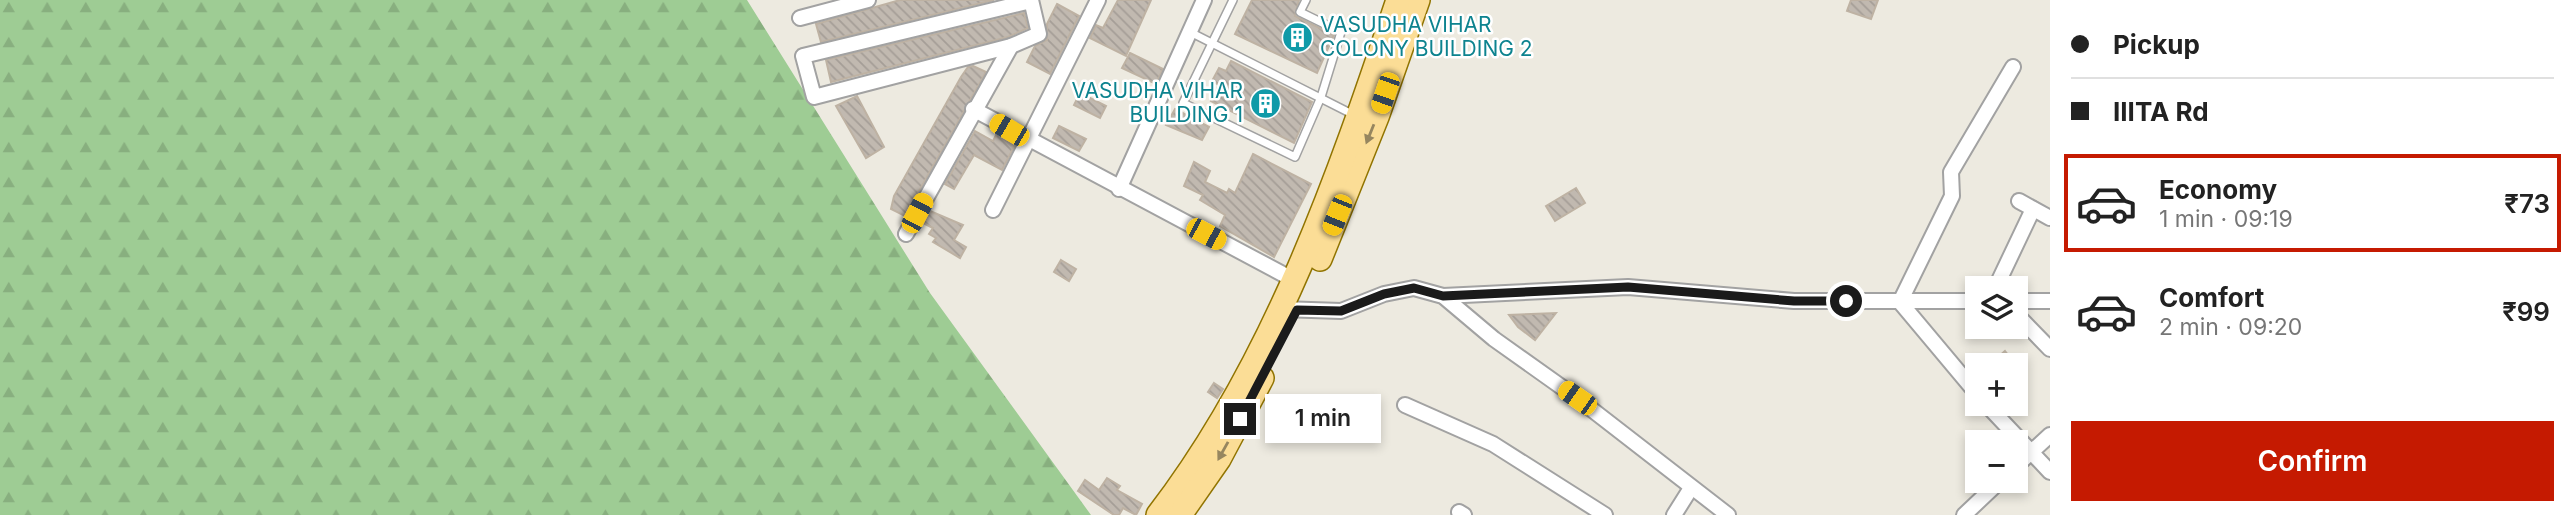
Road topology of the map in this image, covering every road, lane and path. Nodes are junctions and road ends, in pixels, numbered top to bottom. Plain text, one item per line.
1 (868, 0) edge
2 (1098, 0) edge
3 (1204, 0) edge
4 (1233, 0) edge
5 (1306, 0) edge
6 (1398, 0) edge
7 (1418, 0) edge
8 (1031, 1) edge
9 (800, 18) dead end
10 (1190, 32) junction
11 (1212, 43) junction
12 (1011, 46) junction
13 (2013, 67) dead end
14 (1321, 97) junction
15 (973, 109) junction
16 (1358, 117) junction
17 (1027, 140) junction
18 (1119, 189) junction
19 (2019, 201) dead end
20 (2033, 209) junction
21 (993, 211) dead end
22 (2050, 218) edge
23 (906, 234) dead end
24 (2001, 276) edge
25 (1294, 280) junction
26 (1443, 296) junction
27 (1965, 301) edge
28 (2028, 301) edge
29 (2050, 301) edge
30 (1900, 302) junction
31 (1289, 309) junction
32 (2028, 326) edge
33 (2050, 349) edge
34 (1965, 380) edge
35 (1405, 405) dead end
36 (1997, 416) edge
37 (2050, 435) edge
38 (2031, 452) junction
39 (2028, 455) edge
40 (2050, 472) edge
41 (1691, 488) junction
42 (1988, 493) edge
43 (1966, 514) edge
44 (1158, 515) edge
45 (1180, 515) edge
46 (1605, 515) edge
47 (1674, 515) edge
48 (1728, 515) edge

1 - 9 street
2 - 17 street
3 - 10 street
4 - 11 lane
5 - 14 lane
6 - 16 main road
7 -> 31 main road
8 - 12 street
8 - 12 street
10 - 11 lane
10 - 18 street
11 - 14 lane
11 - 14 lane
12 - 15 street
13 - 30 street
14 - 16 lane
15 - 17 street
15 - 23 street
16 - 25 main road
17 - 18 street
17 - 21 street
18 - 25 street
19 - 20 street
20 - 22 street
20 - 24 street
25 - 31 main road
26 - 30 street
26 - 31 street
26 - 41 street
27 - 30 street
28 - 29 street
30 - 34 street
31 - 44 main road
31 -> 45 main road
32 - 33 street
35 - 46 street
36 - 38 street
37 - 38 street
38 - 39 street
38 - 40 street
41 - 47 street
41 - 48 street
42 - 43 street

